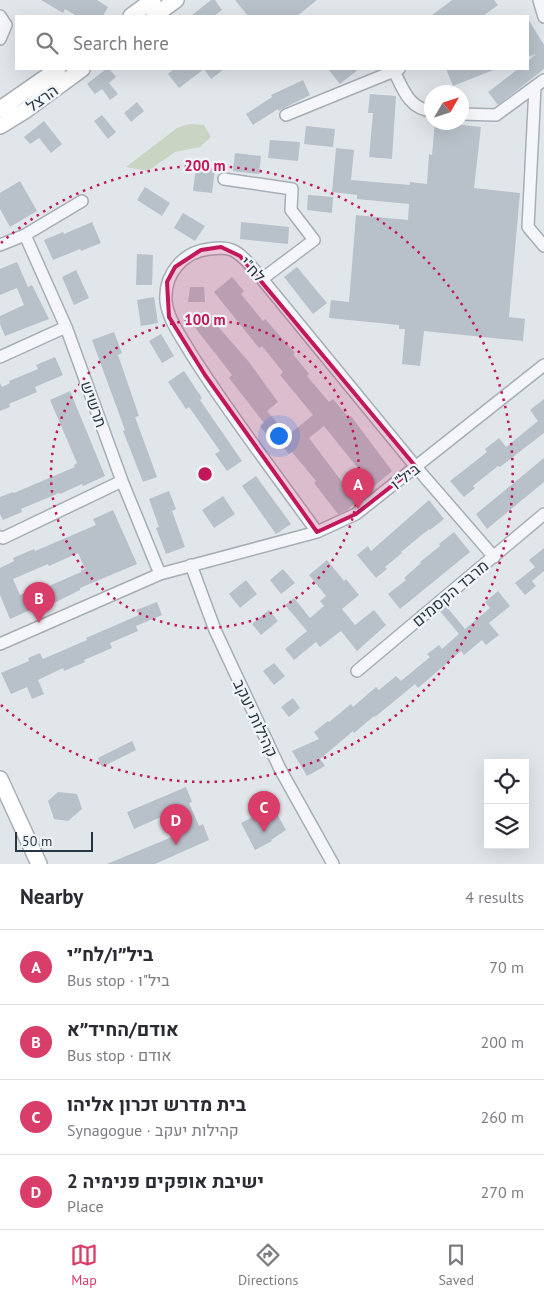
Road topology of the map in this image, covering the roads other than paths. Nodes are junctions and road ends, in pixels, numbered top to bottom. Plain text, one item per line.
1 (539, 0) edge
2 (164, 2) edge
3 (133, 15) edge
4 (155, 15) edge
5 (0, 16) edge
6 (544, 17) edge
7 (0, 39) edge
8 (57, 70) edge
9 (81, 70) edge
10 (397, 70) edge
11 (540, 83) edge
12 (0, 109) edge
13 (424, 110) edge
14 (286, 115) dead end
15 (469, 115) edge
16 (0, 126) edge
17 (224, 179) dead end
18 (82, 201) dead end
19 (25, 235) junction
20 (0, 245) edge
21 (544, 246) edge
22 (262, 278) junction
23 (66, 327) junction
24 (0, 357) edge
25 (544, 365) edge
26 (416, 467) junction
27 (122, 481) junction
28 (544, 514) edge
29 (317, 532) junction
30 (0, 537) edge
31 (494, 556) junction
32 (191, 565) junction
33 (160, 574) junction
34 (0, 644) edge
35 (357, 671) dead end
36 (0, 779) edge
37 (39, 864) edge
38 (333, 864) edge

1 - 6 street
2 - 3 main road
2 - 4 main road
5 - 7 street
8 - 12 main road, הרצל
9 - 16 main road, הרצל
10 - 13 street
10 - 14 street
11 - 15 street
11 - 21 street
17 - 22 street
18 - 19 street
19 - 20 street
19 - 23 street, תרשיש
22 - 26 street, לח"י
22 - 29 street, לח"י
23 - 24 street
23 - 27 street, תרשיש
25 - 26 street, ביל"ו
26 - 29 street, ביל"ו
26 - 31 street, לח"י
27 - 30 street
27 - 33 street, תרשיש
28 - 31 street, מרבד הקסמים
29 - 32 street, ביל"ו
31 - 35 street, מרבד הקסמים
32 - 33 street, ביל"ו
32 - 38 street, קהילות יעקב
33 - 34 street, ביל"ו
36 - 37 main road

